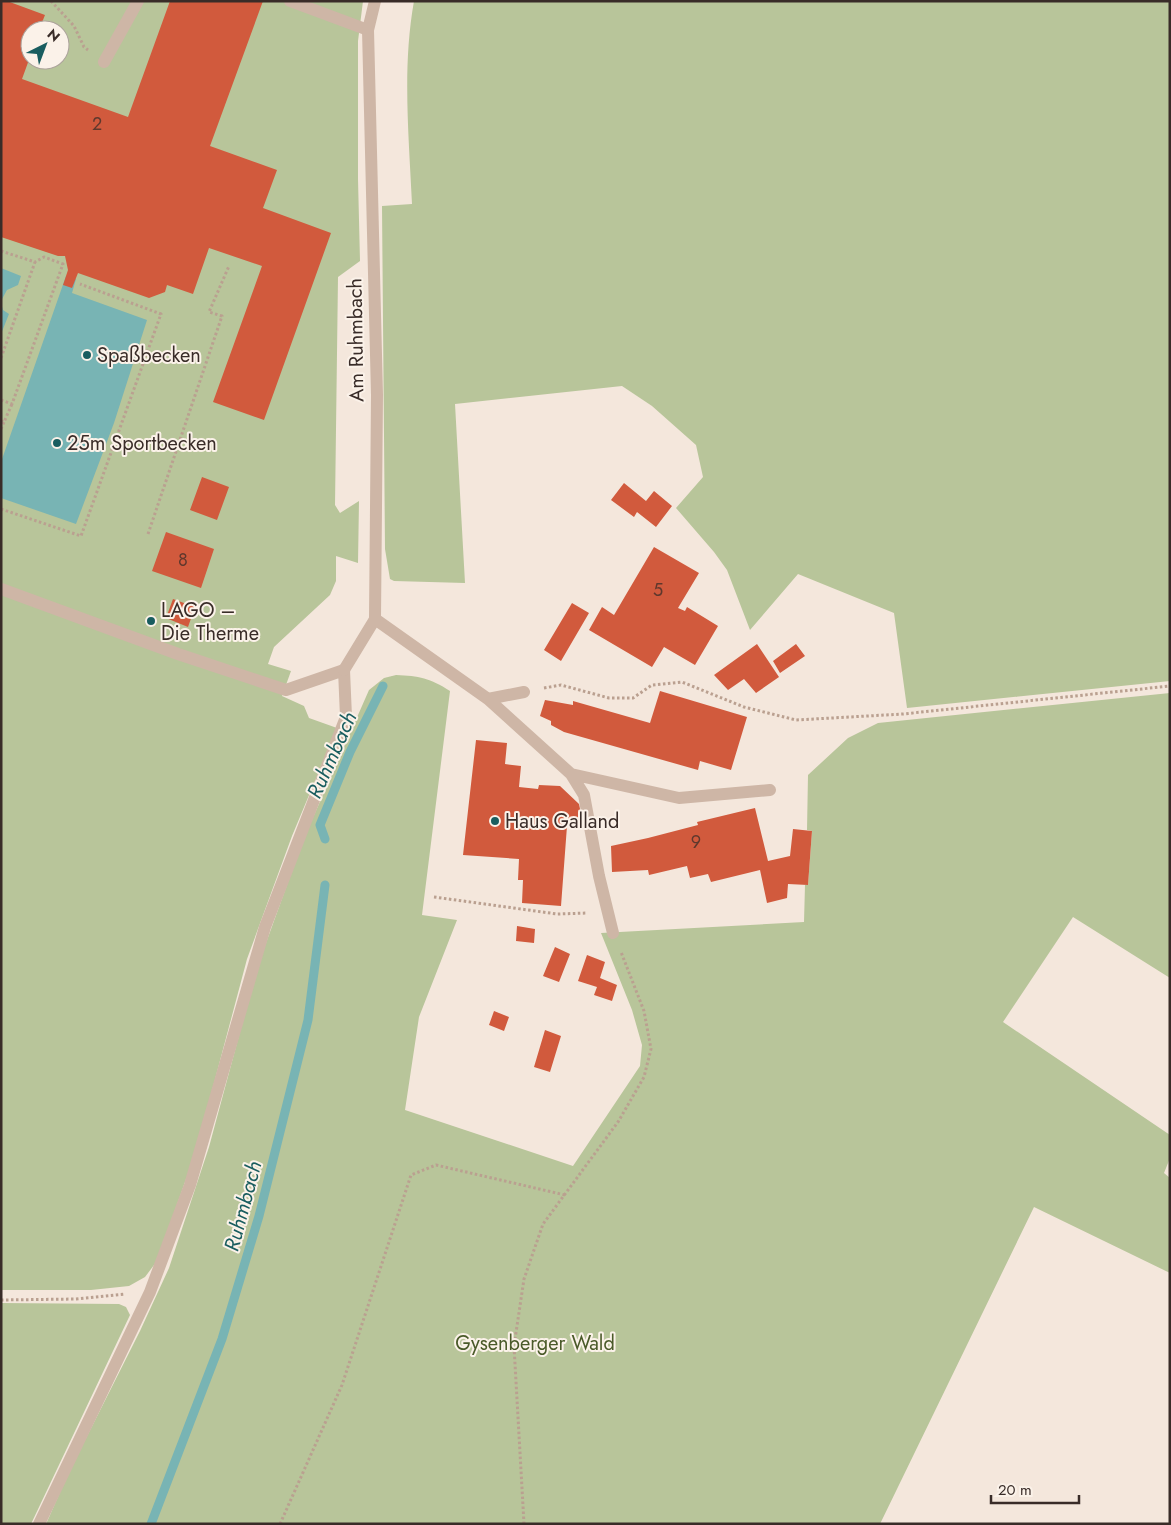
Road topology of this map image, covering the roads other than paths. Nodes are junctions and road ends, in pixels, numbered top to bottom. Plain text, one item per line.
1 (138, 1) edge
2 (290, 1) edge
3 (375, 1) edge
4 (368, 30) junction
5 (104, 62) road end
6 (1, 589) edge
7 (375, 619) junction
8 (344, 670) junction
9 (524, 692) road end
10 (488, 698) junction
11 (571, 774) junction
12 (770, 790) dead end
13 (613, 933) dead end
14 (39, 1524) edge

1 - 5 street
2 - 4 street
3 - 4 street, Am Ruhmbach
4 - 7 street, Am Ruhmbach
6 - 8 street
7 - 8 street
7 - 10 street
8 - 14 street
9 - 10 street
10 - 11 street
11 - 12 street
11 - 13 street

